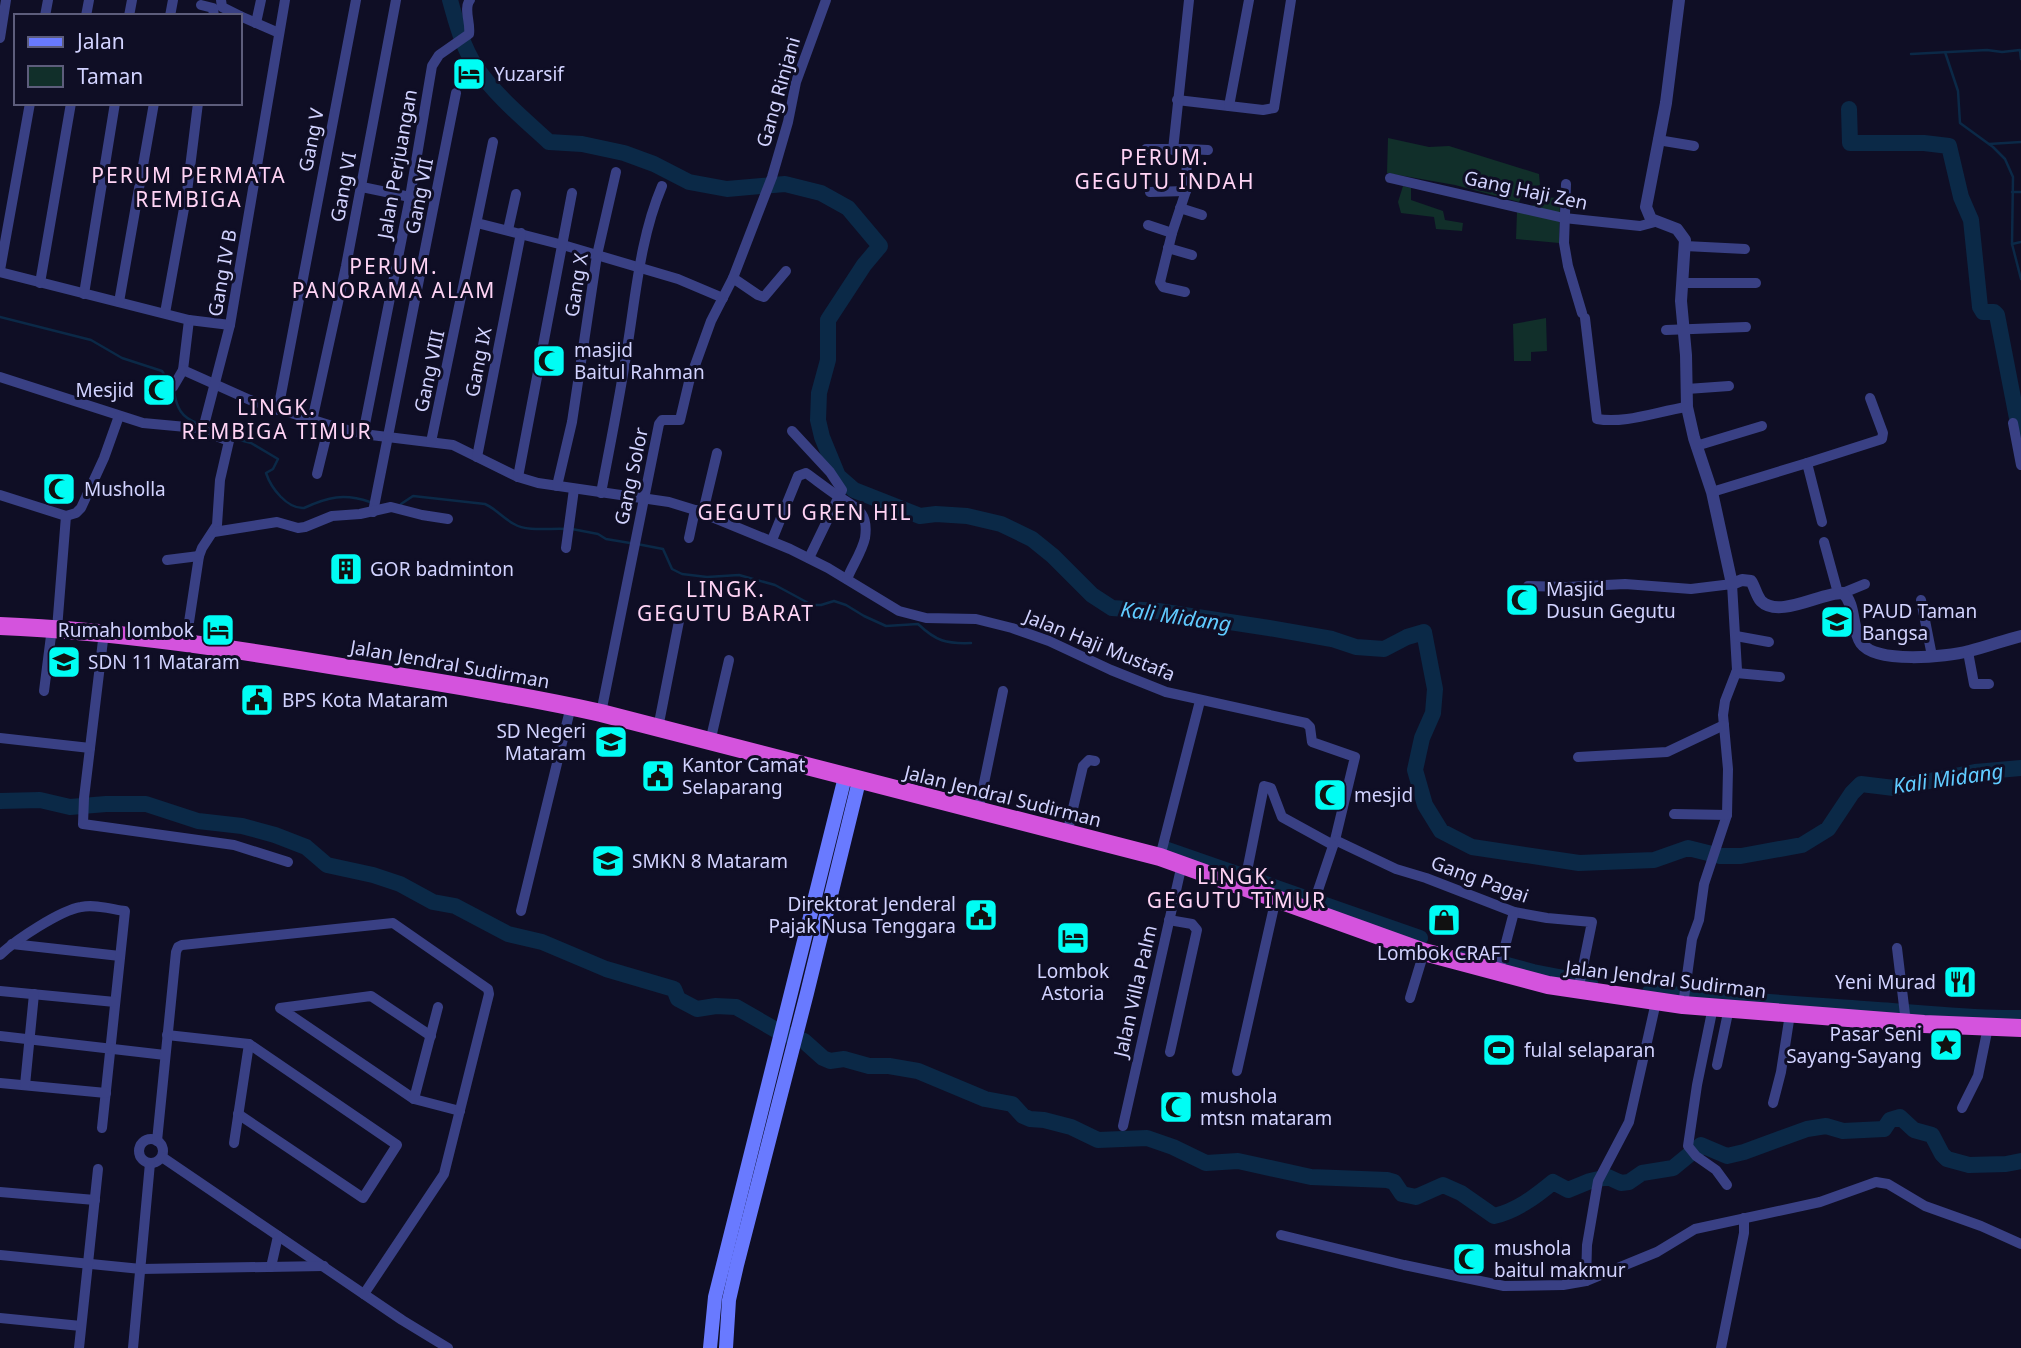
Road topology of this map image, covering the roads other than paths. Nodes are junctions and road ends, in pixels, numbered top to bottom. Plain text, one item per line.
1 (6, 0) edge
2 (221, 0) edge
3 (261, 0) edge
4 (285, 0) edge
5 (356, 0) edge
6 (396, 0) edge
7 (470, 0) edge
8 (826, 0) edge
9 (1189, 0) edge
10 (1249, 0) edge
11 (1291, 0) edge
12 (1679, 0) edge
13 (201, 5) dead end
14 (214, 14) edge
15 (236, 14) edge
16 (242, 17) edge
17 (256, 23) junction
18 (279, 33) junction
19 (0, 38) edge
20 (456, 93) dead end
21 (1177, 100) junction
22 (30, 105) edge
23 (71, 105) edge
24 (115, 105) edge
25 (154, 105) edge
26 (198, 105) edge
27 (1229, 106) junction
28 (1658, 141) junction
29 (493, 142) dead end
30 (1694, 146) dead end
31 (1146, 149) dead end
32 (1187, 149) junction
33 (1173, 150) junction
34 (1208, 150) dead end
35 (616, 172) dead end
36 (1390, 178) dead end
37 (1566, 184) dead end
38 (662, 186) dead end
39 (362, 187) junction
40 (1150, 191) dead end
41 (1186, 191) junction
42 (572, 193) dead end
43 (765, 193) joint
44 (516, 194) dead end
45 (410, 197) junction
46 (1180, 208) junction
47 (1202, 215) dead end
48 (1564, 219) junction
49 (1655, 222) junction
50 (477, 223) junction
51 (1149, 225) dead end
52 (508, 230) junction
53 (521, 233) junction
54 (1172, 233) junction
55 (564, 245) junction
56 (1685, 246) junction
57 (1168, 248) junction
58 (1745, 249) dead end
59 (1192, 255) dead end
60 (597, 256) junction
61 (639, 269) junction
62 (0, 271) edge
63 (786, 271) dead end
64 (733, 278) junction
65 (40, 283) junction
66 (1682, 283) junction
67 (1756, 283) dead end
68 (1185, 292) dead end
69 (84, 294) junction
70 (723, 298) junction
71 (119, 302) junction
72 (164, 313) junction
73 (189, 320) junction
74 (230, 325) junction
75 (1746, 327) dead end
76 (1684, 329) junction
77 (1666, 330) dead end
78 (183, 370) junction
79 (0, 377) edge
80 (216, 385) junction
81 (1730, 386) dead end
82 (173, 387) dead end
83 (1686, 388) junction
84 (1870, 398) dead end
85 (1687, 407) junction
86 (278, 410) junction
87 (119, 416) junction
88 (312, 421) junction
89 (2013, 423) dead end
90 (329, 425) junction
91 (203, 426) junction
92 (1762, 426) dead end
93 (792, 431) dead end
94 (363, 434) junction
95 (389, 437) junction
96 (431, 442) junction
97 (1696, 446) junction
98 (717, 453) dead end
99 (477, 457) junction
100 (1807, 463) junction
101 (2021, 465) edge
102 (317, 474) dead end
103 (518, 477) junction
104 (557, 486) junction
105 (574, 489) junction
106 (1712, 492) junction
107 (601, 493) junction
108 (0, 495) edge
109 (839, 496) junction
110 (643, 498) junction
111 (374, 506) junction
112 (699, 511) junction
113 (66, 516) junction
114 (448, 519) dead end
115 (1822, 522) dead end
116 (214, 532) junction
117 (689, 538) dead end
118 (772, 540) junction
119 (1824, 542) dead end
120 (566, 548) dead end
121 (199, 556) junction
122 (809, 558) junction
123 (167, 560) dead end
124 (846, 579) junction
125 (1732, 584) junction
126 (1865, 584) dead end
127 (1528, 586) dead end
128 (1840, 593) junction
129 (1921, 600) dead end
130 (680, 616) dead end
131 (0, 626) edge
132 (54, 628) junction
133 (104, 632) junction
134 (1736, 636) junction
135 (2021, 636) edge
136 (187, 642) junction
137 (1769, 642) dead end
138 (1968, 652) junction
139 (1932, 656) junction
140 (729, 660) dead end
141 (1736, 673) junction
142 (1780, 677) dead end
143 (1989, 684) dead end
144 (44, 691) dead end
145 (1003, 691) dead end
146 (1200, 701) junction
147 (570, 706) junction
148 (601, 713) junction
149 (1724, 725) junction
150 (658, 728) junction
151 (0, 738) edge
152 (710, 742) junction
153 (90, 748) junction
154 (1578, 757) dead end
155 (1095, 761) dead end
156 (852, 779) junction
157 (978, 811) junction
158 (1674, 814) dead end
159 (1727, 815) junction
160 (1067, 834) junction
161 (1334, 842) junction
162 (1160, 857) junction
163 (288, 862) dead end
164 (1182, 864) junction
165 (1244, 886) junction
166 (1276, 898) junction
167 (520, 911) dead end
168 (1311, 911) junction
169 (1514, 912) junction
170 (1169, 919) junction
171 (12, 944) junction
172 (1897, 948) dead end
173 (1423, 951) junction
174 (0, 955) edge
175 (120, 956) junction
176 (1500, 966) junction
177 (1579, 984) junction
178 (0, 991) edge
179 (34, 994) junction
180 (1410, 998) dead end
181 (1683, 998) junction
182 (116, 1002) junction
183 (1656, 1002) junction
184 (438, 1007) dead end
185 (1721, 1008) junction
186 (1790, 1014) junction
187 (1905, 1015) junction
188 (1988, 1027) junction
189 (2021, 1028) edge
190 (0, 1035) edge
191 (167, 1035) junction
192 (430, 1036) junction
193 (29, 1039) junction
194 (249, 1044) junction
195 (111, 1048) junction
196 (1170, 1052) dead end
197 (785, 1053) junction
198 (165, 1055) junction
199 (1717, 1065) dead end
200 (1237, 1071) dead end
201 (0, 1083) edge
202 (24, 1085) junction
203 (106, 1093) junction
204 (414, 1098) junction
205 (1773, 1103) dead end
206 (1962, 1108) dead end
207 (460, 1111) junction
208 (238, 1114) junction
209 (1123, 1126) dead end
210 (102, 1128) dead end
211 (157, 1141) junction
212 (234, 1143) dead end
213 (162, 1157) junction
214 (150, 1163) junction
215 (98, 1169) dead end
216 (1727, 1185) dead end
217 (0, 1192) edge
218 (95, 1200) junction
219 (1744, 1218) junction
220 (1281, 1235) dead end
221 (278, 1236) junction
222 (2021, 1244) edge
223 (0, 1255) edge
224 (88, 1264) junction
225 (324, 1266) junction
226 (271, 1267) junction
227 (141, 1269) junction
228 (1586, 1281) junction
229 (364, 1294) junction
230 (0, 1318) edge
231 (81, 1326) junction
232 (79, 1348) edge
233 (133, 1348) edge
234 (448, 1348) edge
235 (710, 1348) edge
236 (726, 1348) edge
237 (1721, 1348) edge

1 - 19 street
2 - 15 street
3 - 17 street
4 - 18 street, Gang IV B
5 - 86 street, Gang V
6 - 39 street, Gang VI
7 - 45 street, Jalan Perjuangan
8 - 43 street, Gang Rinjani
9 - 21 street
10 - 27 street
11 - 27 street
12 - 28 street
13 - 14 street
16 - 17 street
17 - 18 street
18 - 74 street, Gang IV B
20 - 95 street, Gang VII
21 - 27 street
21 - 33 street
22 - 62 street
23 - 65 street
24 - 69 street
25 - 71 street
26 - 72 street
28 - 30 street
28 - 49 street
29 - 50 street, Gang VIII
31 - 33 street
32 - 33 street
32 - 34 street
32 - 41 street
35 - 60 street, Gang X
36 - 48 street, Gang Haji Zen
37 - 48 street
38 - 61 street
39 - 45 street
39 - 88 street, Gang VI
40 - 41 street
41 - 46 street
42 - 55 street
43 - 64 street, Gang Solor
44 - 52 street
45 - 94 street, Jalan Perjuangan
46 - 47 street
46 - 54 street
48 - 49 street, Gang Haji Zen
48 - 85 street
49 - 56 street
50 - 52 street
50 - 96 street, Gang VIII
51 - 54 street
52 - 53 street
53 - 55 street
53 - 99 street, Gang IX
54 - 57 street
55 - 60 street
55 - 103 street
56 - 58 street
56 - 66 street
57 - 59 street
57 - 68 street
60 - 61 street
60 - 104 street, Gang X
61 - 70 street
61 - 107 street
62 - 65 street
63 - 64 street
64 - 70 street, Gang Solor
65 - 69 street
66 - 67 street
66 - 76 street
69 - 71 street
70 - 110 street, Gang Solor
71 - 72 street
72 - 73 street
73 - 74 street
73 - 78 street
74 - 80 street, Gang IV B
75 - 76 street
76 - 77 street
76 - 83 street
78 - 80 street, Jalan Haji Mustafa
78 - 82 street
79 - 87 street
80 - 86 street, Jalan Haji Mustafa
80 - 91 street, Gang IV B
81 - 83 street
83 - 85 street
84 - 100 street
85 - 97 street
86 - 88 street, Jalan Haji Mustafa
87 - 91 street
87 - 113 street
88 - 90 street, Jalan Haji Mustafa
89 - 101 street
90 - 94 street, Jalan Haji Mustafa
90 - 102 street
91 - 116 street
92 - 97 street
93 - 109 street
94 - 95 street, Jalan Haji Mustafa
95 - 96 street, Jalan Haji Mustafa
95 - 111 street, Gang VII
96 - 99 street, Jalan Haji Mustafa
97 - 106 street
98 - 112 street
99 - 103 street, Jalan Haji Mustafa
100 - 106 street
100 - 115 street
103 - 104 street, Jalan Haji Mustafa
104 - 105 street, Jalan Haji Mustafa
105 - 107 street, Jalan Haji Mustafa
105 - 120 street
106 - 125 street
107 - 110 street, Jalan Haji Mustafa
108 - 113 street
109 - 118 street
109 - 122 street
109 - 124 street
110 - 112 street, Jalan Haji Mustafa
110 - 148 street, Gang Solor
111 - 114 street
111 - 116 street
112 - 117 street
112 - 118 street, Jalan Haji Mustafa
113 - 132 street
116 - 121 street
118 - 122 street, Jalan Haji Mustafa
119 - 128 street
121 - 123 street
121 - 136 street
122 - 124 street, Jalan Haji Mustafa
124 - 146 street, Jalan Haji Mustafa
125 - 127 street
125 - 128 street
125 - 134 street
126 - 128 street
128 - 139 street
129 - 139 street
130 - 150 street
131 - 132 highway, Jalan Jendral Sudirman
132 - 133 highway, Jalan Jendral Sudirman
132 - 144 street
133 - 136 highway, Jalan Jendral Sudirman
133 - 153 street
134 - 137 street
134 - 141 street
135 - 138 street
136 - 147 highway, Jalan Jendral Sudirman
138 - 139 street
138 - 143 street
140 - 152 street
141 - 142 street
141 - 149 street
145 - 157 street
146 - 161 street, Jalan Haji Mustafa
146 - 162 street
147 - 148 highway, Jalan Jendral Sudirman
147 - 167 street
148 - 150 highway, Jalan Jendral Sudirman
149 - 154 street
149 - 159 street
150 - 152 highway, Jalan Jendral Sudirman
151 - 153 street
152 - 156 highway, Jalan Jendral Sudirman
153 - 163 street
155 - 160 street
156 - 157 highway, Jalan Jendral Sudirman
156 - 197 main road
157 - 160 highway, Jalan Jendral Sudirman
158 - 159 street
159 - 181 street
160 - 162 highway, Jalan Jendral Sudirman
161 - 165 street, Gang Pagai
161 - 168 street
161 - 169 street, Gang Pagai
162 - 164 highway, Jalan Jendral Sudirman
164 - 165 highway, Jalan Jendral Sudirman
164 - 170 street, Jalan Villa Palm
165 - 166 highway, Jalan Jendral Sudirman
166 - 168 highway, Jalan Jendral Sudirman
166 - 200 street
168 - 173 highway, Jalan Jendral Sudirman
169 - 176 street
169 - 177 street, Gang Pagai
170 - 196 street
170 - 209 street, Jalan Villa Palm
171 - 174 street
171 - 175 street
171 - 175 street
172 - 187 street
173 - 176 highway, Jalan Jendral Sudirman
173 - 180 street
175 - 182 street
176 - 177 highway, Jalan Jendral Sudirman
177 - 183 highway, Jalan Jendral Sudirman
178 - 179 street
179 - 182 street
179 - 193 street
181 - 183 highway, Jalan Jendral Sudirman
181 - 185 highway, Jalan Jendral Sudirman
182 - 195 street
183 - 228 street
184 - 192 street
185 - 186 highway, Jalan Jendral Sudirman
185 - 199 street
185 - 216 street
186 - 187 highway, Jalan Jendral Sudirman
186 - 205 street
187 - 188 highway, Jalan Jendral Sudirman
188 - 189 highway, Jalan Jendral Sudirman
188 - 206 street
190 - 193 street
191 - 194 street
191 - 198 street
191 - 207 street
192 - 204 street
192 - 204 street
193 - 195 street
193 - 202 street
194 - 208 street
194 - 208 street
195 - 198 street
195 - 203 street
197 - 235 main road
197 - 236 main road
198 - 211 street
201 - 202 street
202 - 203 street
203 - 210 street
204 - 207 street
207 - 229 street
208 - 212 street
211 - 213 street
211 - 214 street
213 - 214 street
213 - 221 street
214 - 227 street
215 - 218 street
217 - 218 street
218 - 224 street
219 - 222 street
219 - 228 street
219 - 237 street
220 - 228 street
221 - 225 street
221 - 226 street
223 - 224 street
224 - 227 street
224 - 231 street
225 - 226 street
225 - 229 street
226 - 227 street
227 - 233 street
229 - 234 street
230 - 231 street
231 - 232 street

